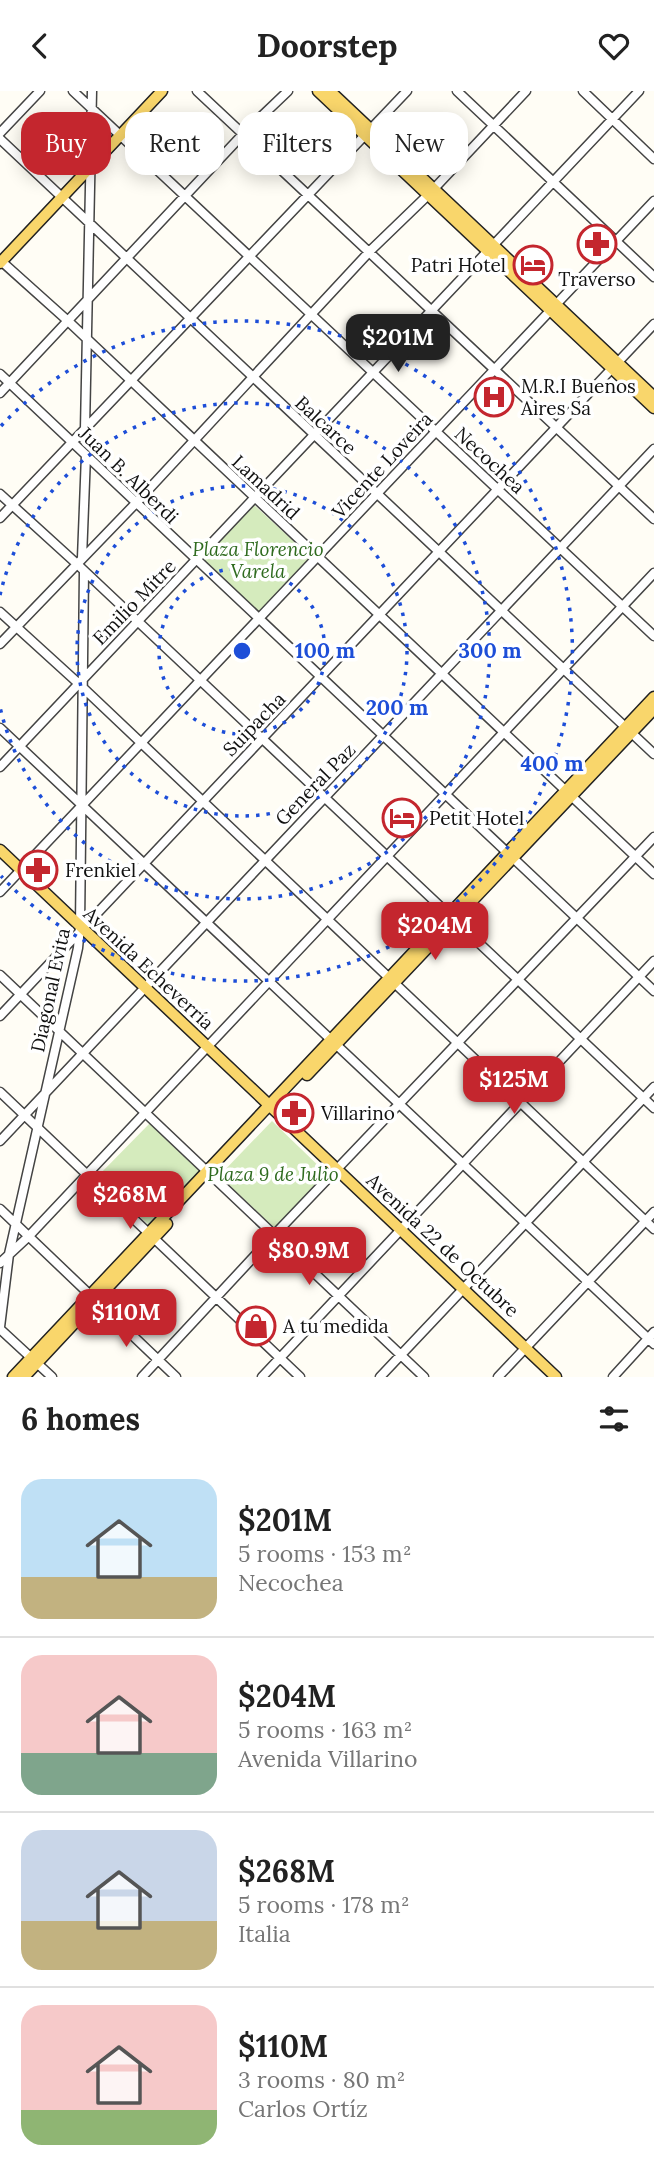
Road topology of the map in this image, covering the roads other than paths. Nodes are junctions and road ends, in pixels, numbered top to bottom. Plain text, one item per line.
1 (40, 91) edge
2 (73, 91) edge
3 (92, 91) edge
4 (162, 91) edge
5 (197, 91) edge
6 (288, 91) edge
7 (318, 91) edge
8 (330, 91) edge
9 (407, 91) edge
10 (457, 91) edge
11 (526, 91) edge
12 (583, 91) edge
13 (639, 91) edge
14 (92, 109) junction
15 (92, 112) edge
16 (266, 112) edge
17 (612, 119) junction
18 (493, 125) junction
19 (238, 128) edge
20 (368, 132) junction
21 (0, 133) edge
22 (120, 135) junction
23 (0, 139) edge
24 (238, 139) edge
25 (111, 145) edge
26 (654, 159) edge
27 (83, 175) edge
28 (90, 175) edge
29 (289, 175) edge
30 (553, 182) junction
31 (431, 192) junction
32 (308, 193) junction
33 (186, 195) junction
34 (63, 198) junction
35 (654, 201) edge
36 (89, 223) junction
37 (616, 241) junction
38 (491, 248) junction
39 (370, 251) junction
40 (250, 255) junction
41 (128, 258) junction
42 (0, 261) edge
43 (654, 277) edge
44 (88, 300) junction
45 (554, 307) junction
46 (433, 310) junction
47 (312, 313) junction
48 (189, 318) junction
49 (68, 321) junction
50 (654, 324) edge
51 (87, 340) junction
52 (614, 365) junction
53 (495, 369) junction
54 (374, 371) junction
55 (0, 374) edge
56 (253, 377) junction
57 (130, 380) junction
58 (9, 383) junction
59 (0, 393) edge
60 (654, 397) edge
61 (654, 408) edge
62 (555, 427) junction
63 (85, 429) junction
64 (436, 431) junction
65 (313, 433) junction
66 (193, 441) junction
67 (72, 442) junction
68 (654, 449) edge
69 (86, 455) junction
70 (620, 486) junction
71 (498, 489) junction
72 (0, 494) edge
73 (377, 494) junction
74 (254, 496) junction
75 (136, 503) junction
76 (12, 505) junction
77 (0, 518) edge
78 (654, 519) edge
79 (561, 547) junction
80 (439, 553) junction
81 (318, 557) junction
82 (195, 560) junction
83 (80, 561) junction
84 (84, 571) junction
85 (654, 573) edge
86 (623, 606) junction
87 (502, 611) junction
88 (0, 612) edge
89 (379, 615) junction
90 (259, 620) junction
91 (137, 622) junction
92 (16, 627) junction
93 (654, 636) edge
94 (0, 643) edge
95 (564, 669) junction
96 (442, 674) junction
97 (321, 677) junction
98 (200, 681) junction
99 (81, 683) junction
100 (654, 697) edge
101 (654, 709) edge
102 (0, 728) edge
103 (628, 730) junction
104 (504, 732) junction
105 (383, 736) junction
106 (261, 738) junction
107 (141, 744) junction
108 (20, 746) junction
109 (654, 754) edge
110 (0, 767) edge
111 (568, 793) junction
112 (446, 795) junction
113 (325, 797) junction
114 (201, 802) junction
115 (82, 806) junction
116 (654, 837) edge
117 (0, 851) edge
118 (510, 854) junction
119 (387, 856) junction
120 (635, 857) junction
121 (264, 861) junction
122 (144, 864) junction
123 (21, 870) junction
124 (654, 874) edge
125 (0, 892) edge
126 (451, 917) junction
127 (578, 918) junction
128 (327, 920) junction
129 (206, 922) junction
130 (81, 930) junction
131 (654, 961) edge
132 (0, 975) edge
133 (639, 976) junction
134 (391, 980) junction
135 (519, 981) junction
136 (269, 982) junction
137 (144, 987) junction
138 (654, 991) edge
139 (21, 995) junction
140 (0, 1016) edge
141 (59, 1030) junction
142 (581, 1039) junction
143 (333, 1042) junction
144 (458, 1044) junction
145 (207, 1047) junction
146 (83, 1053) junction
147 (654, 1087) edge
148 (0, 1092) edge
149 (44, 1096) junction
150 (643, 1098) junction
151 (521, 1103) junction
152 (400, 1105) junction
153 (272, 1108) junction
154 (654, 1108) edge
155 (145, 1112) junction
156 (25, 1116) junction
157 (37, 1127) junction
158 (0, 1141) edge
159 (583, 1162) junction
160 (463, 1164) junction
161 (338, 1170) junction
162 (210, 1174) junction
163 (86, 1175) junction
164 (0, 1209) edge
165 (654, 1212) edge
166 (645, 1221) junction
167 (15, 1223) junction
168 (525, 1223) junction
169 (654, 1229) edge
170 (401, 1231) junction
171 (275, 1234) junction
172 (152, 1235) junction
173 (29, 1236) junction
174 (9, 1254) junction
175 (0, 1263) edge
176 (588, 1282) junction
177 (464, 1289) junction
178 (339, 1296) junction
179 (93, 1298) junction
180 (218, 1298) junction
181 (0, 1328) edge
182 (652, 1338) edge
183 (526, 1348) junction
184 (401, 1356) junction
185 (281, 1358) junction
186 (34, 1360) junction
187 (158, 1360) junction
188 (13, 1377) edge
189 (24, 1377) edge
190 (52, 1377) edge
191 (142, 1377) edge
192 (176, 1377) edge
193 (262, 1377) edge
194 (300, 1377) edge
195 (380, 1377) edge
196 (424, 1377) edge
197 (498, 1377) edge
198 (556, 1377) edge
199 (613, 1377) edge

1 - 21 street
2 - 14 street, Necochea
3 - 14 street
4 - 22 main road
5 - 19 street
6 - 16 street
7 - 20 main road
8 - 20 main road
9 - 20 street
10 - 18 street
11 - 18 street
12 - 17 street
13 - 17 street, Emilio Mitre
14 - 15 street
14 - 22 street, Necochea
17 - 26 street
17 - 30 street, Emilio Mitre
18 - 30 street
18 - 31 street
20 - 31 main road
20 - 32 street
22 - 25 main road
22 - 33 street, Necochea
23 - 34 street, Balcarce
24 - 33 street
27 - 34 main road
28 - 36 street
29 - 32 street
30 - 37 street
30 - 38 street, Emilio Mitre
31 - 38 main road
31 - 39 street
32 - 39 street
32 - 40 street
33 - 40 street, Necochea
33 - 41 street
34 - 36 street, Balcarce
34 - 42 main road
35 - 37 street, Vicente Loveira
36 - 41 street, Balcarce
36 - 44 street
37 - 43 street
37 - 45 street, Vicente Loveira
38 - 45 main road
38 - 46 street, Emilio Mitre
39 - 46 street
39 - 47 street
40 - 47 street, Necochea
40 - 48 street
41 - 44 street
41 - 48 street, Balcarce
42 - 49 street, Lamadrid
44 - 49 street
44 - 51 street
45 - 52 main road
45 - 53 street, Vicente Loveira
46 - 53 street
46 - 54 street, Emilio Mitre
47 - 54 street, Necochea
47 - 56 street
48 - 56 street, Balcarce
48 - 57 street
49 - 51 street, Lamadrid
49 - 58 street
50 - 52 street, Suipacha
51 - 57 street, Lamadrid
51 - 63 street
52 - 60 main road
52 - 61 main road
52 - 62 street, Suipacha
53 - 62 street
53 - 64 street, Vicente Loveira
54 - 64 street, Necochea
54 - 65 street, Emilio Mitre
55 - 58 street, Juan B. Alberdi
56 - 65 street, Balcarce
56 - 66 street
57 - 63 street
57 - 66 street, Lamadrid
58 - 59 street
58 - 67 street, Juan B. Alberdi
62 - 70 street
62 - 71 street, Suipacha
63 - 67 street
64 - 71 street, Necochea
64 - 73 street, Vicente Loveira
65 - 73 street, Balcarce
65 - 74 street, Emilio Mitre
66 - 74 street, Lamadrid
66 - 75 street
67 - 69 street, Juan B. Alberdi
67 - 76 street
68 - 70 street, General Paz
69 - 75 street, Juan B. Alberdi
69 - 83 street
70 - 78 street
70 - 79 street, General Paz
71 - 79 street, Necochea
71 - 80 street, Suipacha
72 - 76 street
73 - 80 street, Balcarce
73 - 81 street, Vicente Loveira
74 - 81 street, Lamadrid
74 - 82 street, Emilio Mitre
75 - 82 street, Juan B. Alberdi
75 - 83 street
76 - 77 street
76 - 83 street
79 - 86 street, Necochea
79 - 87 street, General Paz
80 - 87 street, Balcarce
80 - 89 street, Suipacha
81 - 89 street, Lamadrid
81 - 90 street, Vicente Loveira
82 - 90 street, Juan B. Alberdi
82 - 91 street, Emilio Mitre
83 - 84 street
83 - 92 street
84 - 91 street
84 - 99 street, Diagonal Evita
85 - 86 street
86 - 93 street, Necochea
86 - 95 street
87 - 95 street, Balcarce
87 - 96 street, General Paz
88 - 92 street
89 - 96 street, Lamadrid
89 - 97 street, Suipacha
90 - 97 street, Juan B. Alberdi
90 - 98 street, Vicente Loveira
91 - 98 street
91 - 99 street, Emilio Mitre
92 - 94 street
92 - 99 street
95 - 103 street, Balcarce
95 - 104 street
96 - 104 street, Lamadrid
96 - 105 street, General Paz
97 - 105 street, Juan B. Alberdi
97 - 106 street, Suipacha
98 - 106 street
98 - 107 street, Vicente Loveira
99 - 107 street
99 - 108 street, Emilio Mitre
99 - 115 street, Diagonal Evita
100 - 103 main road
101 - 103 main road
102 - 108 street
103 - 109 street, Balcarce
103 - 111 main road
104 - 111 street, Lamadrid
104 - 112 street
105 - 112 street, Juan B. Alberdi
105 - 113 street, General Paz
106 - 113 street
106 - 114 street, Suipacha
107 - 114 street
107 - 115 street, Vicente Loveira
108 - 110 street, Emilio Mitre
108 - 115 street
111 - 118 main road
111 - 120 street, Lamadrid
112 - 118 street, Juan B. Alberdi
112 - 119 street
113 - 119 street
113 - 121 street, General Paz
114 - 121 street
114 - 122 street, Suipacha
115 - 122 street
115 - 123 street, Vicente Loveira
115 - 130 street, Diagonal Evita
116 - 120 street
117 - 123 main road, Avenida Echeverría
118 - 126 main road
118 - 127 street, Juan B. Alberdi
119 - 126 street
119 - 128 street
120 - 124 street, Lamadrid
120 - 127 street
121 - 128 street
121 - 129 street, General Paz
122 - 129 street
122 - 130 street, Suipacha
123 - 125 street, Vicente Loveira
123 - 130 main road, Avenida Echeverría
126 - 134 main road
126 - 135 street
127 - 133 street, Juan B. Alberdi
127 - 135 street
128 - 134 street
128 - 136 street
129 - 136 street
129 - 137 street, General Paz
130 - 137 main road, Avenida Echeverría
130 - 139 street, Suipacha
130 - 141 street, Diagonal Evita
131 - 133 street
132 - 139 street
133 - 138 street, Juan B. Alberdi
133 - 142 street
134 - 143 main road
134 - 144 street
135 - 142 street
135 - 144 street
136 - 143 street
136 - 145 street
137 - 145 main road, Avenida Echeverría
137 - 146 street, General Paz
139 - 140 street, Suipacha
139 - 141 street
141 - 146 street
141 - 149 street, Diagonal Evita
142 - 150 street
142 - 151 street
143 - 152 street
143 - 153 main road
144 - 151 street
144 - 152 street
145 - 153 main road, Avenida Echeverría
145 - 155 street
146 - 149 street, General Paz
146 - 155 street
147 - 150 street
148 - 156 street
149 - 156 street, General Paz
149 - 157 street, Diagonal Evita
150 - 154 street
150 - 159 street
151 - 159 street
151 - 160 street
152 - 160 street
152 - 161 street
153 - 161 main road, Avenida 22 de Octubre
153 - 162 main road
155 - 162 street
155 - 163 street
156 - 157 street
156 - 158 street, General Paz
157 - 163 street
157 - 167 street, Diagonal Evita
159 - 166 street
159 - 168 street
160 - 168 street
160 - 170 street
161 - 170 main road, Avenida 22 de Octubre
161 - 171 street
162 - 171 street
162 - 172 main road
163 - 172 street
163 - 173 street
164 - 167 street
165 - 166 street
166 - 169 street
166 - 176 street
167 - 173 street
167 - 174 street, Diagonal Evita
168 - 176 street
168 - 177 street
170 - 177 main road, Avenida 22 de Octubre
170 - 178 street
171 - 178 street
171 - 180 street
172 - 179 main road
172 - 180 street
173 - 174 street
173 - 179 street
174 - 175 street
174 - 181 street, Diagonal Evita
176 - 182 street
176 - 183 street
177 - 183 main road, Avenida 22 de Octubre
177 - 184 street
178 - 184 street
178 - 185 street
179 - 186 main road
179 - 187 street
180 - 185 street
180 - 187 street
181 - 186 street
182 - 199 street
183 - 197 street
183 - 198 main road, Avenida 22 de Octubre
184 - 195 street
184 - 196 street
185 - 193 street
185 - 194 street
186 - 188 main road
186 - 189 main road
186 - 190 street
187 - 191 street
187 - 192 street

